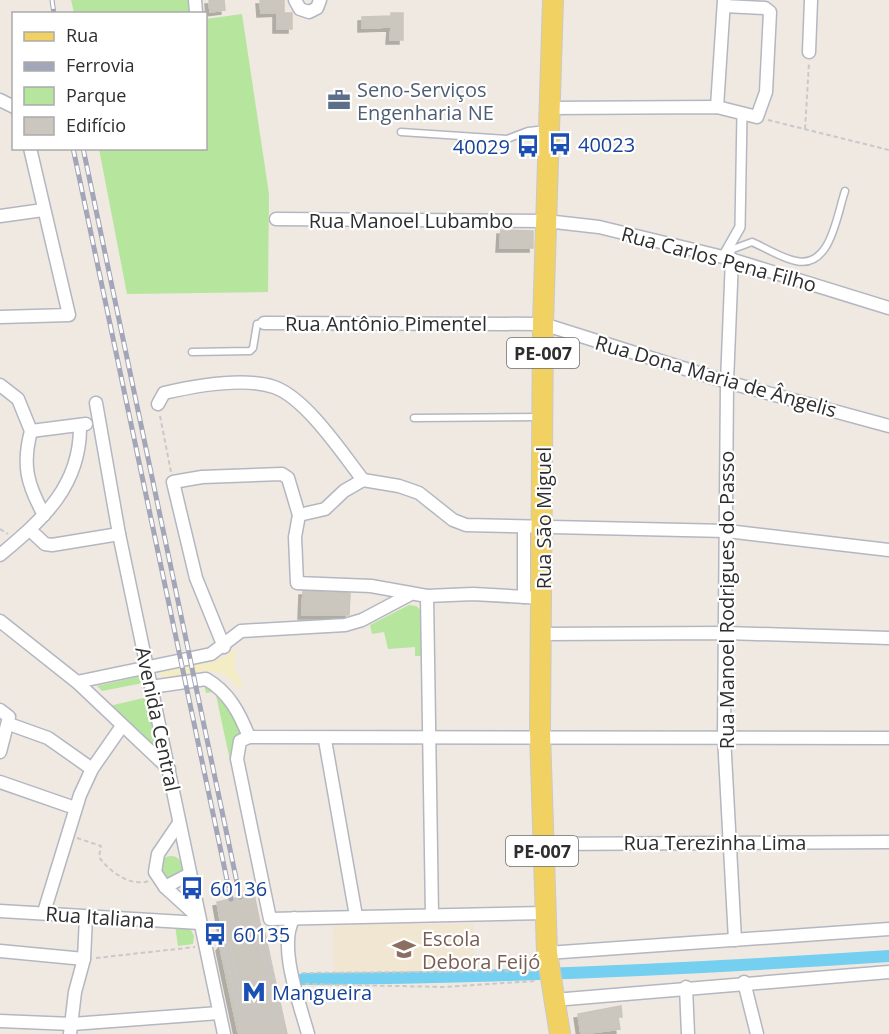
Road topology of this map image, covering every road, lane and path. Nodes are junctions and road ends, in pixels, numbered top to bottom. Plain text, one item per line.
1 (295, 0) edge
2 (320, 0) edge
3 (553, 0) edge
4 (811, 0) edge
5 (724, 3) edge
6 (809, 52) joint
7 (717, 107) junction
8 (549, 108) junction
9 (742, 114) junction
10 (757, 117) junction
11 (548, 129) junction
12 (805, 129) junction
13 (401, 132) dead end
14 (30, 150) edge
15 (889, 150) edge
16 (845, 191) dead end
17 (43, 210) junction
18 (0, 216) edge
19 (276, 219) dead end
20 (546, 221) junction
21 (727, 258) junction
22 (889, 308) edge
23 (0, 317) edge
24 (264, 323) joint
25 (543, 324) junction
26 (192, 352) dead end
27 (727, 382) junction
28 (0, 385) edge
29 (96, 403) dead end
30 (158, 404) joint
31 (543, 417) junction
32 (414, 418) dead end
33 (98, 423) junction
34 (80, 425) junction
35 (889, 426) edge
36 (31, 431) junction
37 (363, 480) junction
38 (173, 482) junction
39 (44, 515) junction
40 (299, 515) junction
41 (533, 528) junction
42 (30, 530) junction
43 (727, 531) junction
44 (119, 534) junction
45 (889, 550) edge
46 (0, 555) edge
47 (409, 595) junction
48 (427, 596) junction
49 (533, 597) junction
50 (0, 621) edge
51 (726, 633) junction
52 (543, 634) junction
53 (889, 638) edge
54 (224, 647) junction
55 (147, 667) junction
56 (77, 682) junction
57 (151, 687) junction
58 (0, 710) edge
59 (9, 722) junction
60 (122, 726) junction
61 (540, 736) junction
62 (249, 737) junction
63 (429, 737) junction
64 (724, 737) junction
65 (889, 738) edge
66 (325, 740) junction
67 (0, 752) edge
68 (92, 769) junction
69 (169, 769) junction
70 (0, 782) edge
71 (75, 808) junction
72 (179, 823) junction
73 (67, 832) junction
74 (729, 842) junction
75 (889, 842) edge
76 (541, 844) junction
77 (190, 874) junction
78 (157, 876) junction
79 (165, 887) junction
80 (0, 910) edge
81 (44, 912) junction
82 (545, 913) junction
83 (432, 915) junction
84 (356, 916) junction
85 (86, 917) junction
86 (294, 918) junction
87 (199, 921) junction
88 (889, 929) edge
89 (735, 940) junction
90 (205, 946) junction
91 (0, 951) edge
92 (84, 958) junction
93 (549, 970) junction
94 (889, 972) edge
95 (294, 979) junction
96 (744, 982) junction
97 (686, 987) junction
98 (554, 1000) junction
99 (219, 1013) junction
100 (268, 1016) dead end
101 (255, 1019) dead end
102 (0, 1021) edge
103 (71, 1029) edge
104 (224, 1034) edge
105 (308, 1034) edge
106 (560, 1034) edge
107 (688, 1034) edge
108 (757, 1034) edge

1 - 2 street
3 - 8 main road, Rua São Miguel / PE-007
4 - 6 street
5 - 7 street
5 - 10 street
6 - 12 path
7 - 8 street
7 - 9 street
8 - 11 main road, Rua São Miguel / PE-007
9 - 10 street
9 - 21 street, Rua Manoel Rodrigues do Passo
10 - 12 path
11 - 13 lane
11 - 20 main road, Rua São Miguel / PE-007
12 - 15 path
14 - 17 street
16 - 21 lane
17 - 18 street
17 - 23 street
19 - 20 street, Rua Manoel Lubambo
20 - 21 street, Rua Carlos Pena Filho
20 - 25 main road, Rua São Miguel / PE-007
21 - 22 street, Rua Carlos Pena Filho
21 - 27 street, Rua Manoel Rodrigues do Passo
24 - 25 street, Rua Antônio Pimentel
24 - 26 lane
25 - 27 street, Rua Dona Maria de Ângelis
25 - 31 main road, Rua São Miguel / PE-007
27 - 35 street, Rua Dona Maria de Ângelis
27 - 43 street, Rua Manoel Rodrigues do Passo
28 - 36 street
29 - 33 street, Avenida Central
30 - 37 street
30 - 38 path
31 - 32 lane
31 - 41 main road, Rua São Miguel / PE-007
33 - 34 street
33 - 44 street, Avenida Central
34 - 36 street
34 - 39 street
36 - 39 street
37 - 40 street
37 - 41 street
38 - 40 street
38 - 54 street
39 - 42 street
40 - 47 street
41 - 43 street
41 - 49 main road, Rua São Miguel / PE-007
42 - 44 street
42 - 46 street
43 - 45 street
43 - 51 street, Rua Manoel Rodrigues do Passo
44 - 55 street, Avenida Central
47 - 48 street
47 - 54 street
48 - 49 street
48 - 63 street
49 - 52 main road, Rua São Miguel / PE-007
50 - 56 street
51 - 52 street
51 - 53 street
51 - 64 street, Rua Manoel Rodrigues do Passo
52 - 61 main road, Rua São Miguel / PE-007
54 - 55 street
55 - 56 street
55 - 57 street, Avenida Central
56 - 60 street
57 - 62 street
57 - 69 street, Avenida Central
58 - 59 street
59 - 67 street
59 - 68 street
60 - 68 street
60 - 69 street
61 - 63 street
61 - 64 street
61 - 76 main road, Rua São Miguel / PE-007
62 - 66 street
62 - 86 street
63 - 66 street
63 - 83 street
64 - 65 street
64 - 74 street, Rua Manoel Rodrigues do Passo
66 - 84 street
68 - 71 street
69 - 72 street, Avenida Central
70 - 71 street
71 - 73 street
72 - 77 street, Avenida Central
72 - 78 street
73 - 78 path
73 - 81 street
74 - 75 street, Rua Terezinha Lima
74 - 76 street, Rua Terezinha Lima
74 - 89 street, Rua Manoel Rodrigues do Passo
76 - 82 main road, Rua São Miguel / PE-007
77 - 79 street
77 - 87 street, Avenida Central
78 - 79 street
79 - 87 street
80 - 81 street, Rua Italiana
81 - 85 street, Rua Italiana
82 - 83 street
82 - 93 main road, Rua São Miguel / PE-007
83 - 84 street
84 - 86 street
85 - 87 street, Rua Italiana
85 - 92 street
86 - 95 street
87 - 90 street, Avenida Central
88 - 89 street
89 - 93 street
90 - 92 path
90 - 99 street, Avenida Central
91 - 92 street
92 - 103 street
93 - 95 path
93 - 95 path
93 - 98 main road, Rua São Miguel / PE-007
94 - 96 street
95 - 105 street
96 - 97 street
96 - 108 street
97 - 98 street
97 - 107 street
98 - 106 main road, Rua São Miguel / PE-007
99 - 103 street
99 - 104 street, Avenida Central
100 - 101 path, bridge
102 - 103 street

